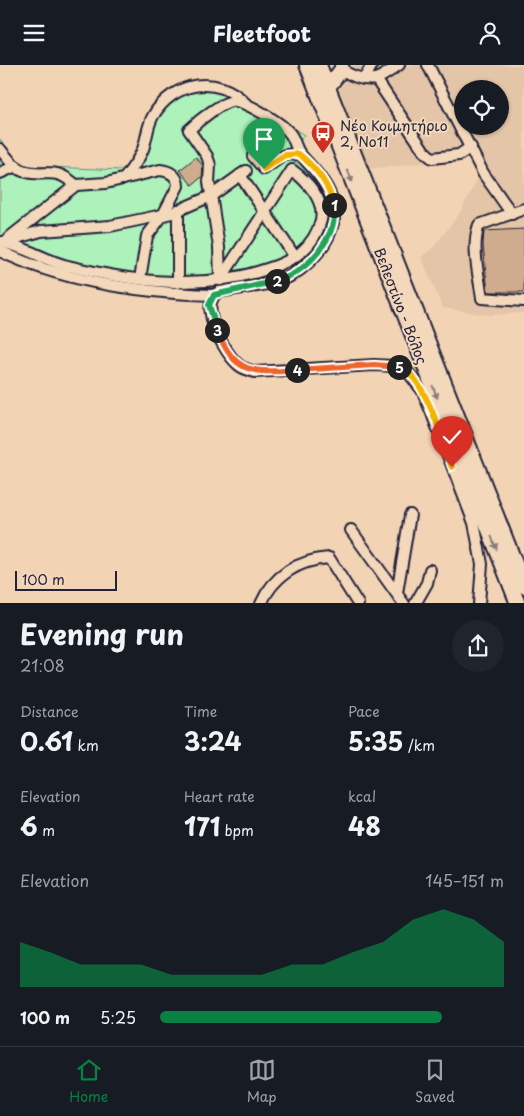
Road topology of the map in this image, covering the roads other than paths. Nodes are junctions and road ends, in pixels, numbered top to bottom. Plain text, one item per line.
1 (306, 65) edge
2 (319, 65) edge
3 (324, 65) edge
4 (372, 65) edge
5 (399, 65) edge
6 (428, 65) edge
7 (342, 66) edge
8 (364, 79) junction
9 (376, 79) junction
10 (328, 87) junction
11 (248, 105) junction
12 (471, 147) junction
13 (0, 149) edge
14 (299, 154) junction
15 (278, 159) junction
16 (16, 166) junction
17 (248, 169) junction
18 (0, 173) edge
19 (124, 179) junction
20 (76, 185) junction
21 (211, 196) junction
22 (524, 209) edge
23 (178, 210) junction
24 (265, 212) junction
25 (512, 214) junction
26 (163, 215) junction
27 (1, 245) edge
28 (296, 257) junction
29 (140, 279) junction
30 (220, 280) junction
31 (178, 283) junction
32 (214, 295) junction
33 (524, 301) edge
34 (410, 515) dead end
35 (351, 531) dead end
36 (430, 570) dead end
37 (524, 586) edge
38 (397, 593) junction
39 (261, 603) edge
40 (358, 603) edge
41 (404, 603) edge
42 (415, 603) edge
43 (479, 603) edge
44 (518, 603) edge

1 -> 44 highway, Βελεστίνο - Βόλος
2 - 10 highway, Βελεστίνο - Βόλος
3 - 7 highway
4 - 8 street
5 - 9 street
6 - 12 street
7 - 8 street
7 - 10 highway
8 - 9 street
9 - 12 street
10 - 37 highway, Βελεστίνο - Βόλος
11 - 14 street
11 - 19 street
11 - 21 street
12 - 25 street
13 - 16 street
14 - 15 street
14 - 32 street
15 - 17 street
15 - 17 street
16 - 18 street
16 - 20 street
17 - 21 street
17 - 24 street
19 - 20 street
19 - 26 street
20 - 27 street
21 - 23 street
21 - 30 street
22 - 25 street
23 - 26 street
23 - 31 street
24 - 28 street
24 - 28 street
24 - 30 street
25 - 33 street
26 - 27 street
26 - 29 street
27 - 29 street
27 - 32 street
28 - 30 street
29 - 31 street
30 - 31 street
32 - 43 street
34 - 38 street
35 - 38 street
36 - 42 street
38 - 41 street
39 - 40 street

